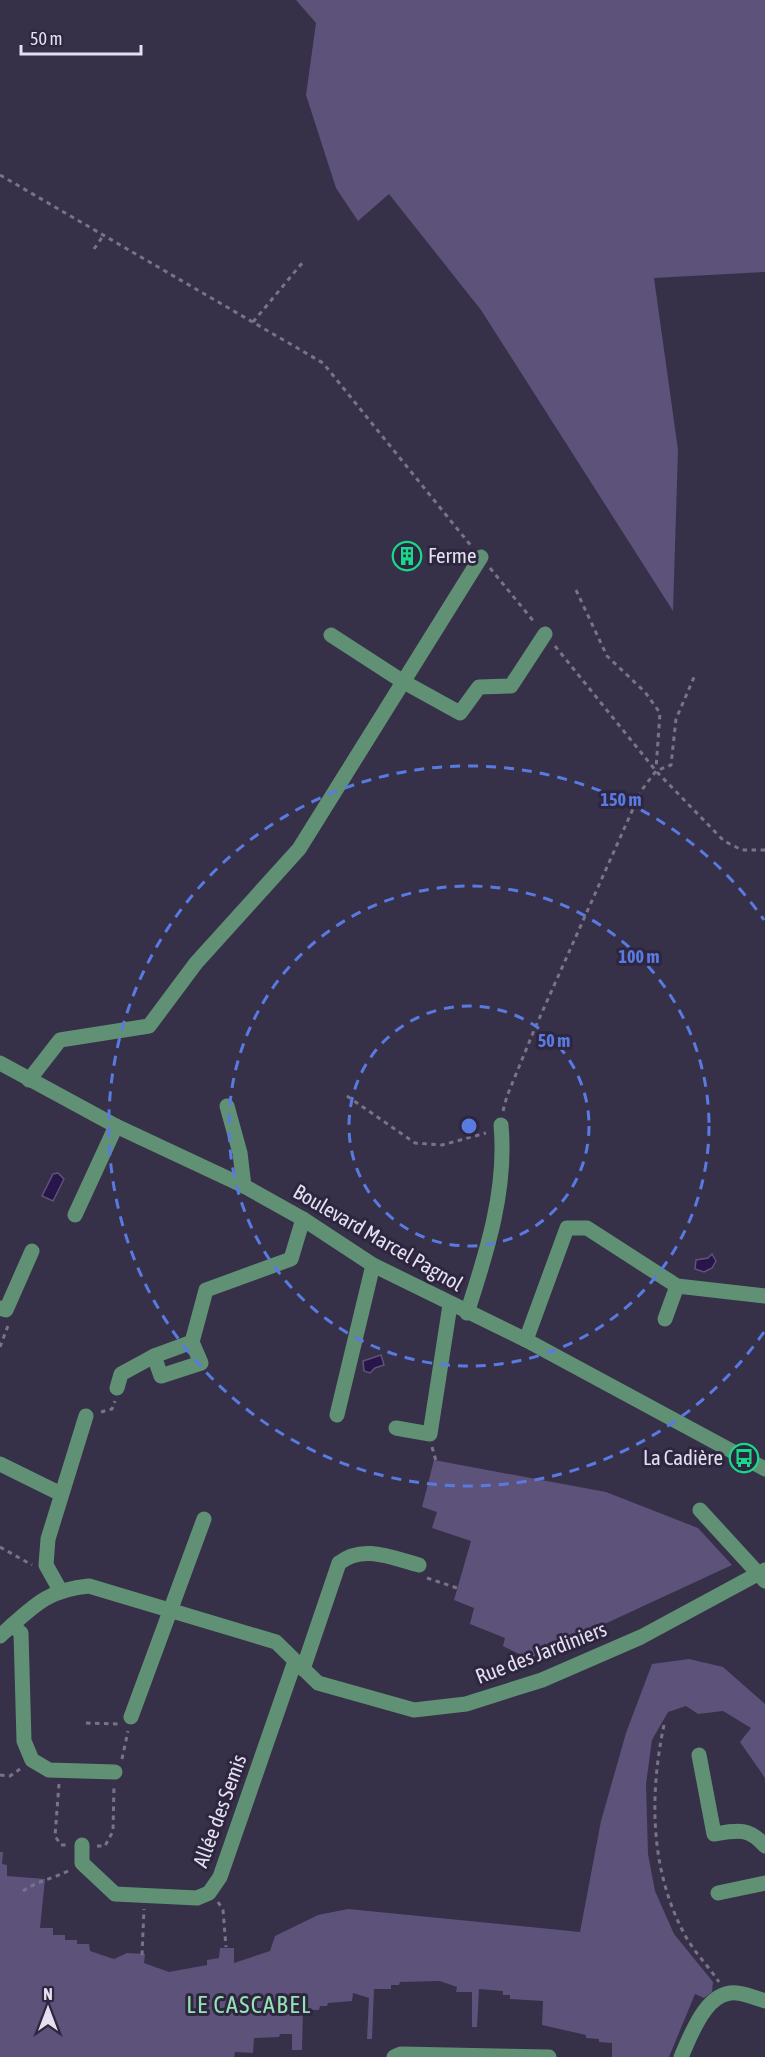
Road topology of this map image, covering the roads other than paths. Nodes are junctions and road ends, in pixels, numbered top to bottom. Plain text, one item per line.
1 (481, 557) road end
2 (545, 634) road end
3 (331, 635) dead end
4 (402, 681) junction
5 (0, 1063) edge
6 (29, 1080) junction
7 (227, 1106) dead end
8 (501, 1125) road end
9 (116, 1126) junction
10 (244, 1186) junction
11 (75, 1215) dead end
12 (303, 1219) junction
13 (32, 1251) dead end
14 (373, 1265) junction
15 (677, 1286) junction
16 (765, 1296) edge
17 (450, 1305) junction
18 (3, 1309) edge
19 (467, 1312) junction
20 (665, 1319) dead end
21 (526, 1340) junction
22 (192, 1342) junction
23 (154, 1356) junction
24 (116, 1392) road end
25 (337, 1415) dead end
26 (86, 1416) road end
27 (396, 1428) dead end
28 (0, 1464) edge
29 (765, 1469) edge
30 (61, 1494) junction
31 (700, 1510) dead end
32 (204, 1519) dead end
33 (419, 1565) road end
34 (763, 1575) edge
35 (60, 1590) junction
36 (169, 1611) junction
37 (6, 1630) edge
38 (299, 1665) junction
39 (130, 1717) dead end
40 (699, 1755) dead end
41 (115, 1772) road end
42 (82, 1845) road end
43 (765, 1846) edge
44 (765, 1883) edge
45 (718, 1893) dead end
46 (765, 2001) edge
47 (394, 2057) edge
48 (549, 2057) edge
49 (681, 2057) edge

1 - 4 street
2 - 4 street
3 - 4 street
4 - 6 street
5 - 6 street, Boulevard Marcel Pagnol
6 - 9 street, Boulevard Marcel Pagnol
7 - 10 street
8 - 19 street
9 - 10 street, Boulevard Marcel Pagnol
9 - 11 street
10 - 12 street, Boulevard Marcel Pagnol
12 - 14 street, Boulevard Marcel Pagnol
12 - 22 street
13 - 18 street
14 - 17 street, Boulevard Marcel Pagnol
14 - 25 street
15 - 16 street
15 - 20 street
15 - 21 street
17 - 19 street, Boulevard Marcel Pagnol
17 - 27 street
19 - 21 street, Boulevard Marcel Pagnol
21 - 29 street, Boulevard Marcel Pagnol
22 - 23 street
22 - 23 street
23 - 24 street
26 - 30 street
28 - 30 street
30 - 35 street
31 - 34 street
32 - 36 street
33 - 38 street, Allée des Semis
34 - 38 street, Rue des Jardiniers
35 - 36 street, Rue des Jardiniers
35 - 37 street, Rue des Jardiniers
36 - 38 street, Rue des Jardiniers
36 - 39 street
37 - 41 street
38 - 42 street, Allée des Semis
40 - 43 street
44 - 45 street
46 - 49 street
47 - 48 street

